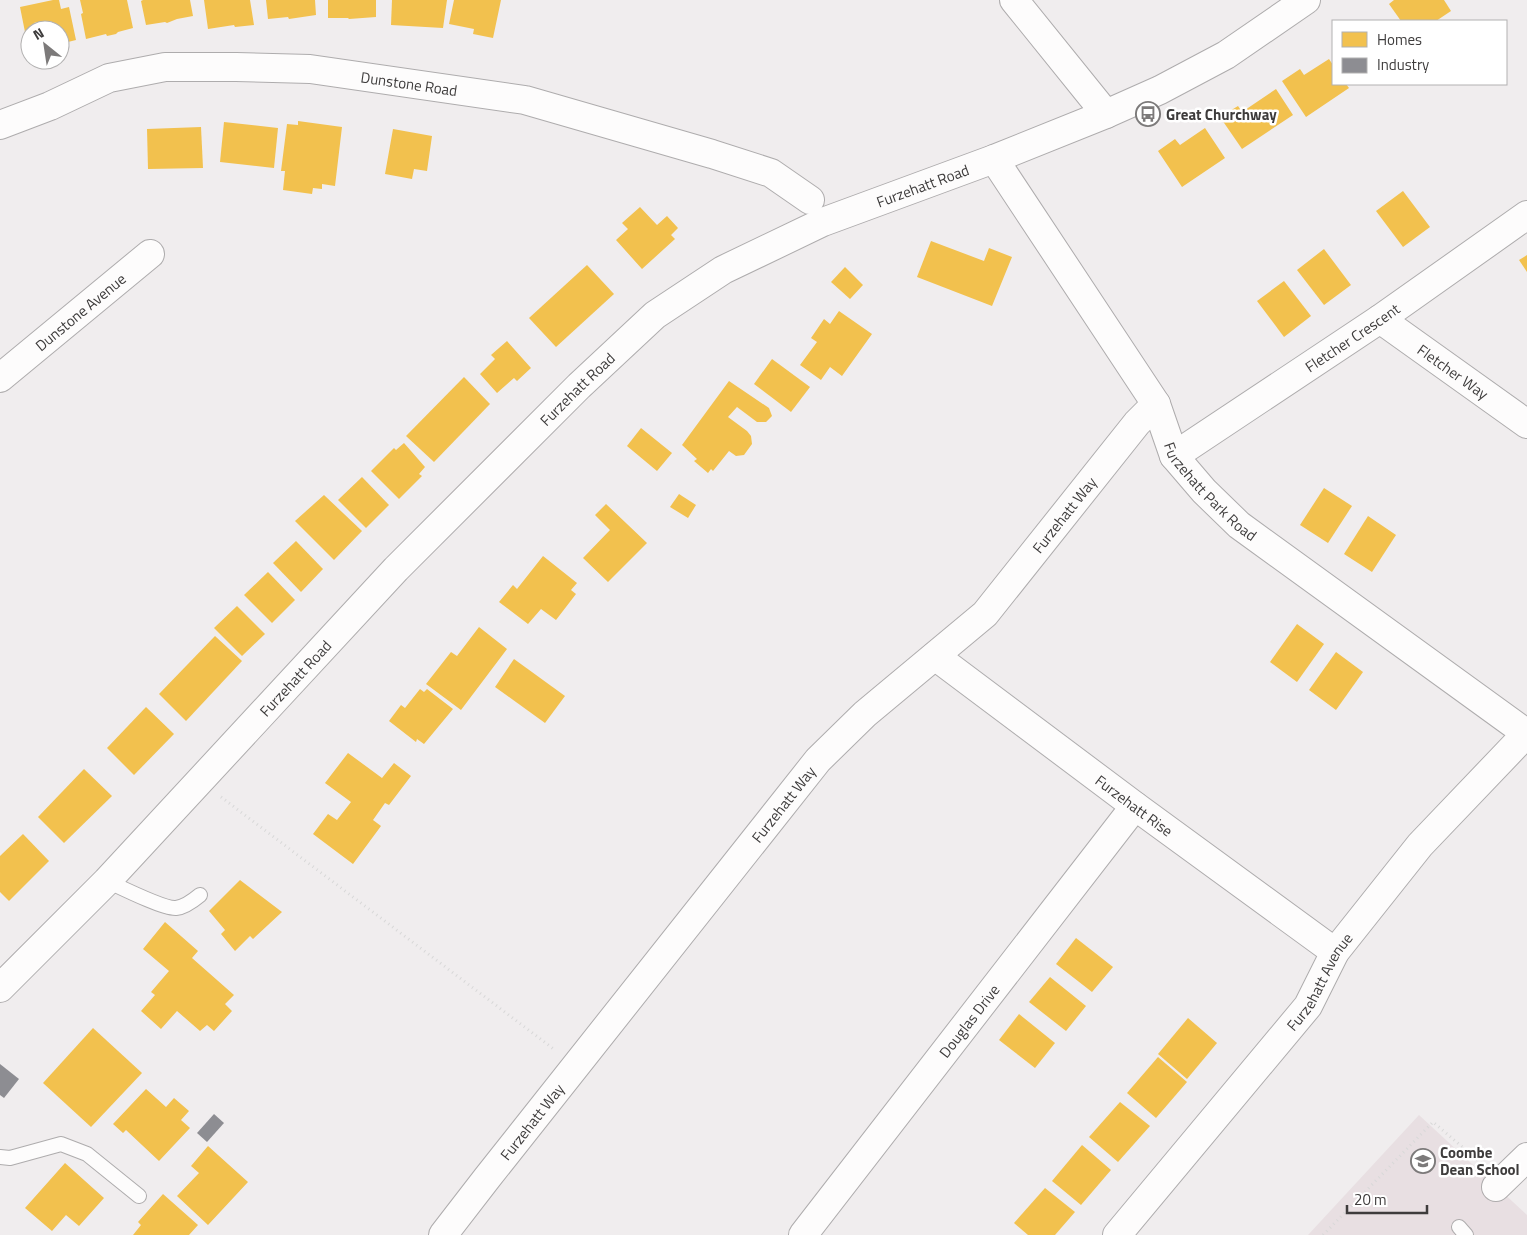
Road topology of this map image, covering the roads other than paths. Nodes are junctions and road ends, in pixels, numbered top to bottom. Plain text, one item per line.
1 (1014, 0) edge
2 (1306, 0) edge
3 (1106, 114) junction
4 (0, 125) edge
5 (994, 159) junction
6 (810, 200) dead end
7 (1527, 215) edge
8 (150, 254) dead end
9 (1380, 319) junction
10 (3, 368) edge
11 (1156, 404) junction
12 (1527, 424) edge
13 (1174, 456) junction
14 (935, 656) junction
15 (1527, 733) edge
16 (1135, 806) junction
17 (107, 881) junction
18 (200, 895) dead end
19 (1335, 952) junction
20 (0, 988) edge
21 (0, 1157) edge
22 (1527, 1157) edge
23 (1500, 1184) road end
24 (139, 1196) dead end
25 (444, 1235) edge
26 (802, 1235) edge
27 (1117, 1235) edge

1 - 3 street
2 - 3 street, Furzehatt Road
3 - 5 street, Furzehatt Road
4 - 6 street, Dunstone Road
5 - 11 street, Furzehatt Park Road
5 - 17 street, Furzehatt Road
7 - 9 street, Fletcher Crescent
8 - 10 street, Dunstone Avenue
9 - 12 street, Fletcher Way
9 - 13 street, Fletcher Crescent
11 - 13 street, Furzehatt Park Road
11 - 14 street, Furzehatt Way
13 - 15 street, Furzehatt Park Road
14 - 16 street, Furzehatt Rise
14 - 25 street, Furzehatt Way
15 - 19 street, Furzehatt Avenue
16 - 19 street, Furzehatt Rise
16 - 26 street, Douglas Drive
17 - 18 lane
17 - 20 street, Furzehatt Road
19 - 27 street, Furzehatt Avenue
21 - 24 lane
22 - 23 street

